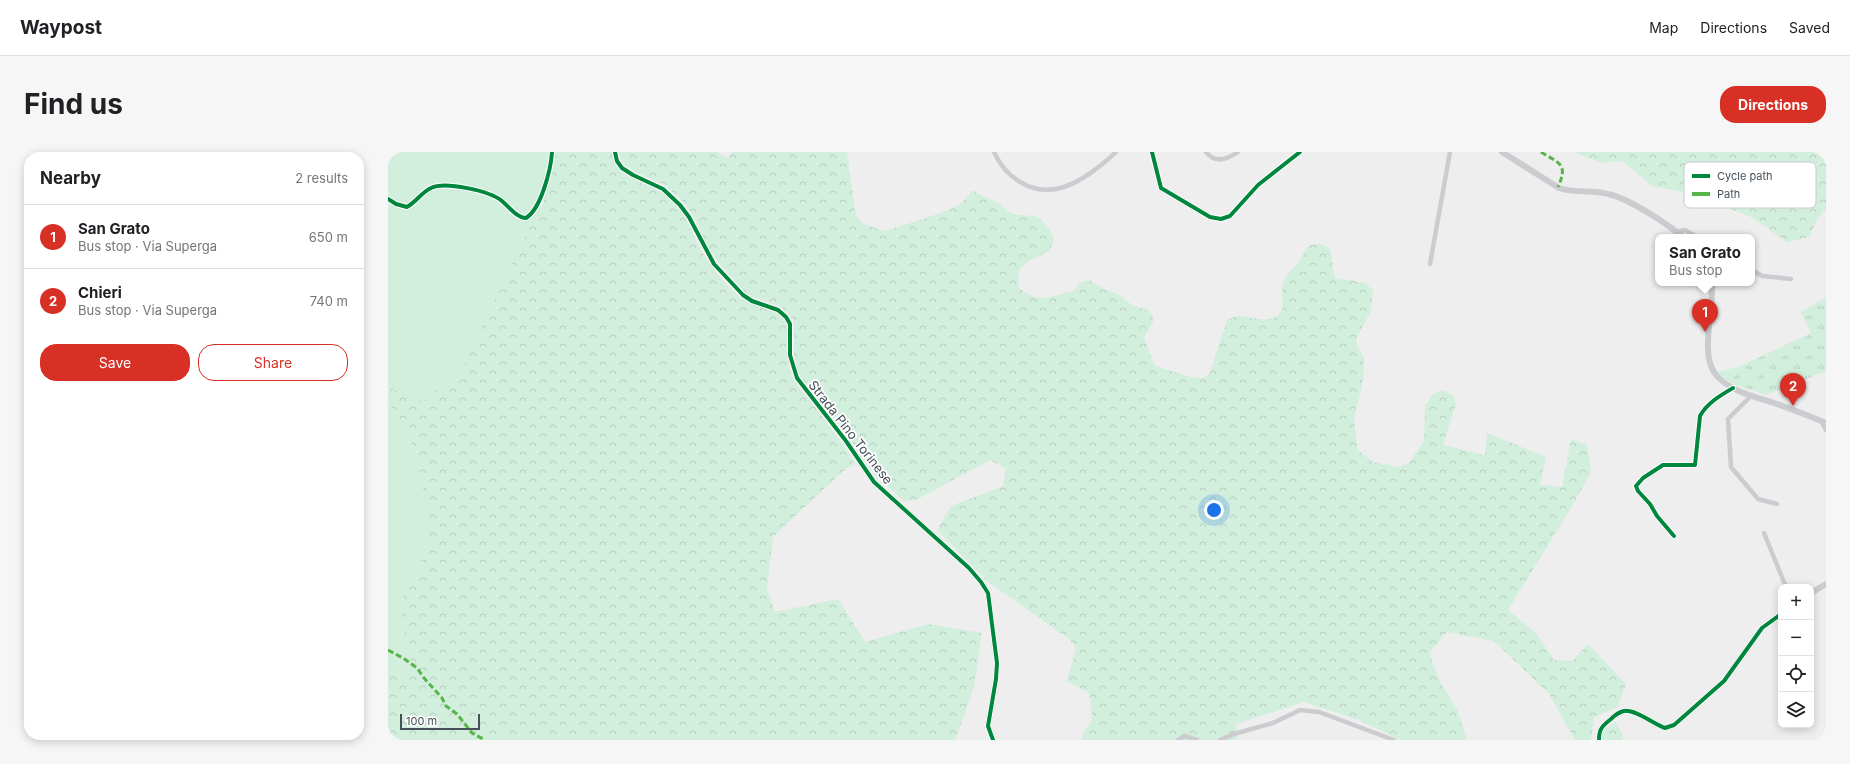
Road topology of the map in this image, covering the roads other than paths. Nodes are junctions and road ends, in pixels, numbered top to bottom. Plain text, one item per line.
1 (552, 152) edge
2 (615, 152) edge
3 (994, 152) edge
4 (1116, 152) edge
5 (1152, 152) edge
6 (1206, 152) edge
7 (1238, 152) edge
8 (1300, 152) edge
9 (1450, 152) edge
10 (1502, 152) edge
11 (388, 199) edge
12 (1677, 232) junction
13 (1679, 234) edge
14 (1692, 234) edge
15 (1430, 264) dead end
16 (1755, 272) edge
17 (1791, 279) dead end
18 (1712, 286) edge
19 (1733, 388) junction
20 (1752, 395) junction
21 (1824, 422) edge
22 (1826, 430) edge
23 (1777, 504) dead end
24 (1764, 533) dead end
25 (1674, 536) dead end
26 (1785, 584) edge
27 (1826, 584) edge
28 (1814, 592) edge
29 (1778, 616) edge
30 (993, 740) edge
31 (1178, 740) edge
32 (1197, 740) edge
33 (1220, 740) edge
34 (1394, 740) edge
35 (1599, 740) edge

1 - 11 street
2 - 30 street, Strada Pino Torinese
3 - 4 street
5 - 8 street
6 - 7 street
9 - 15 street
10 - 12 street
12 - 13 street
12 - 14 street
16 - 17 street
18 - 19 street
19 - 20 street
19 - 25 street
20 - 21 street
20 - 23 street
21 - 22 street
24 - 26 street
27 - 28 street
29 - 35 street
31 - 32 street
33 - 34 street

